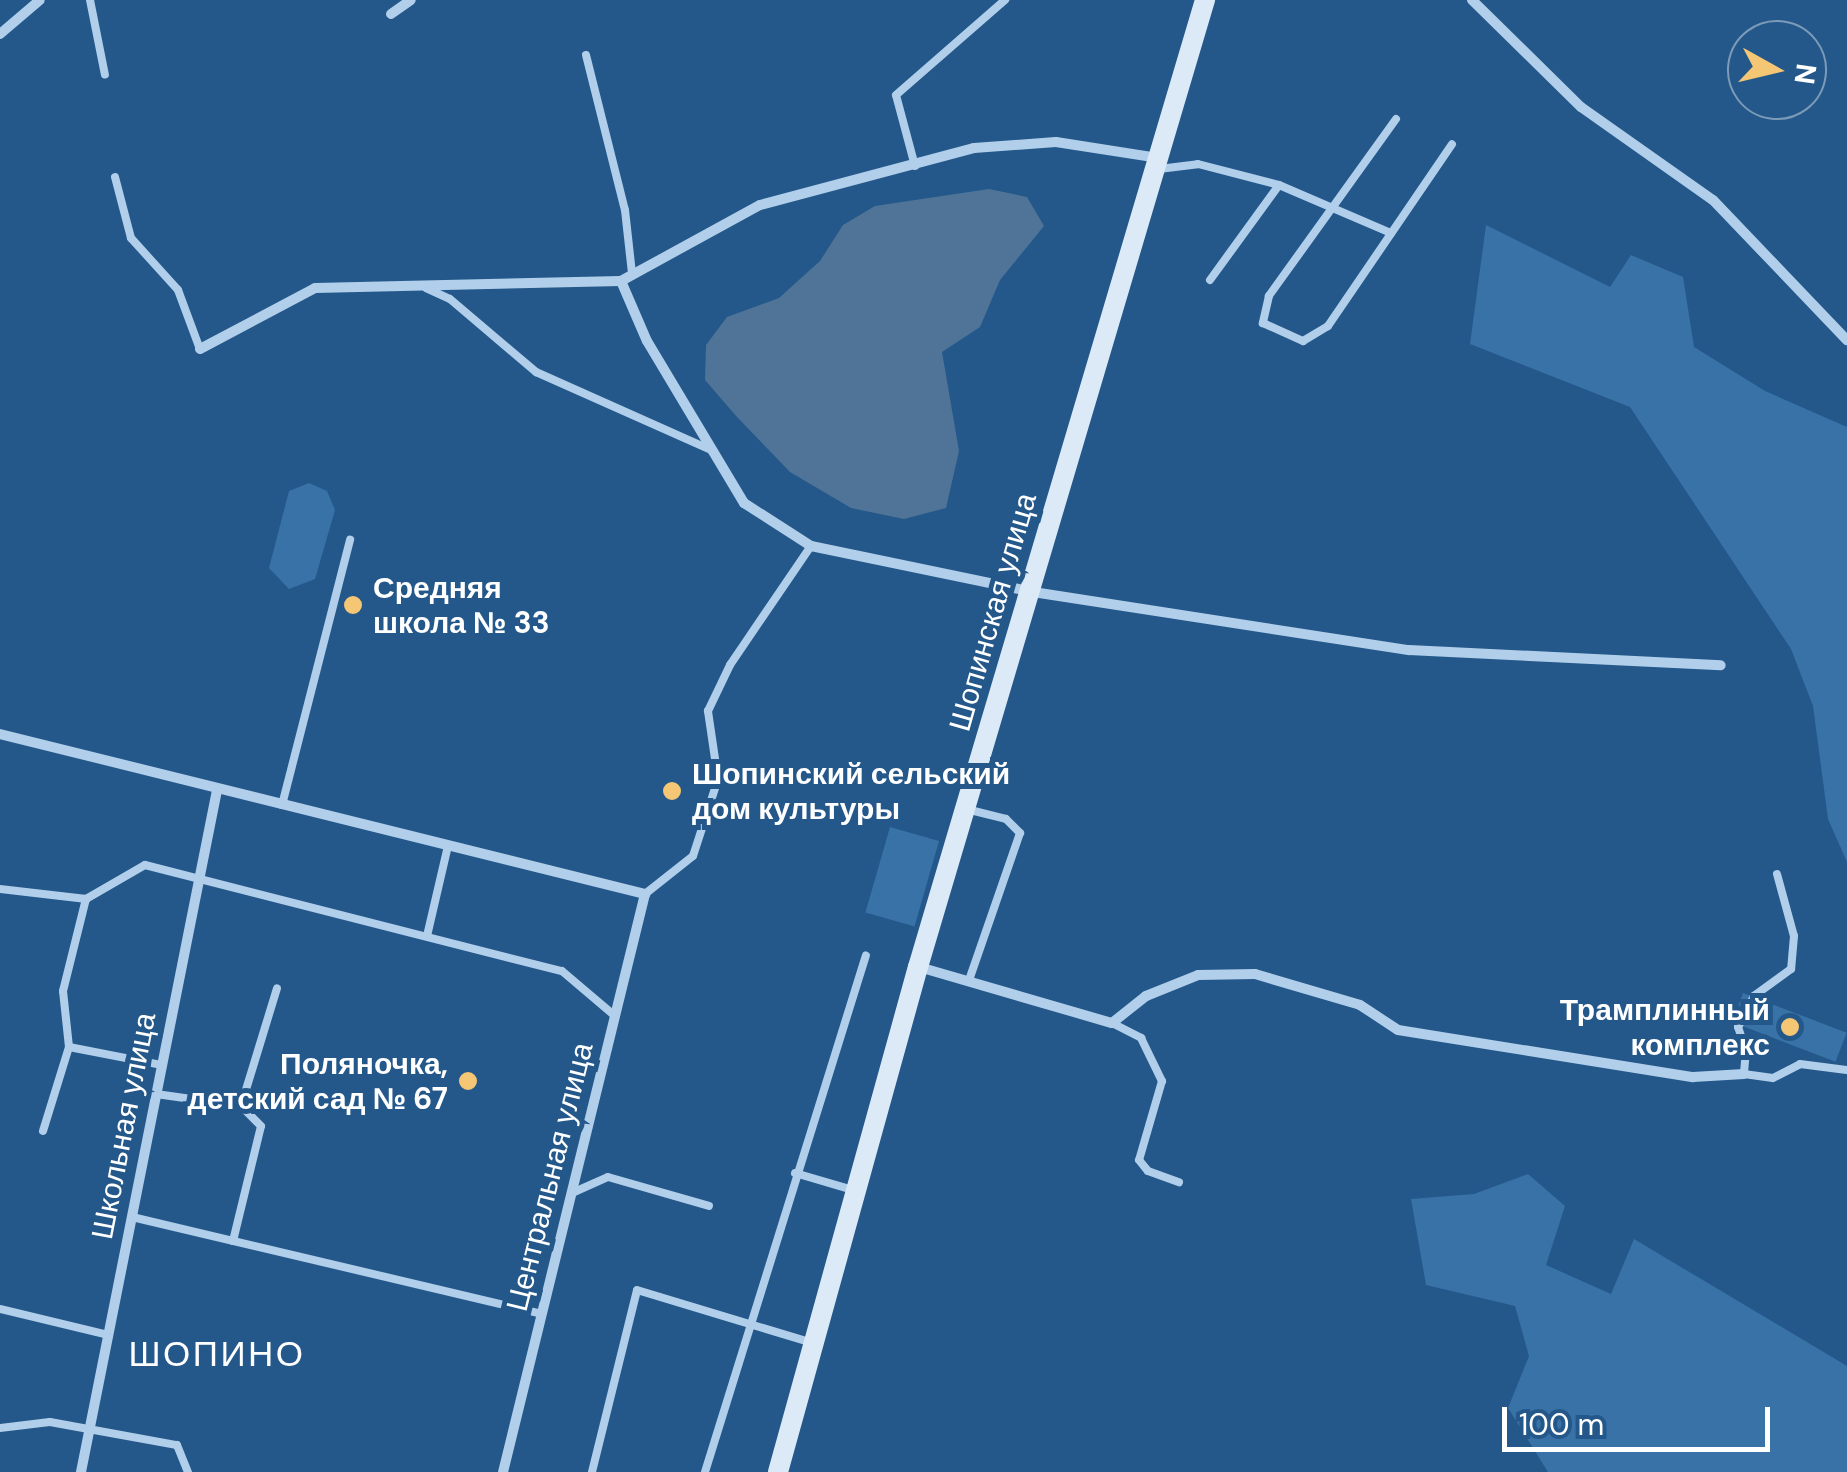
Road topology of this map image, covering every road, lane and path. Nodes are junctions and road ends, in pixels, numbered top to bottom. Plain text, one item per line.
1 (20, 0) edge
2 (40, 0) edge
3 (90, 0) edge
4 (411, 0) edge
5 (1005, 0) edge
6 (1204, 0) edge
7 (1472, 0) edge
8 (391, 14) dead end
9 (29, 16) junction
10 (0, 34) edge
11 (586, 55) dead end
12 (105, 75) dead end
13 (1396, 119) dead end
14 (1452, 144) dead end
15 (1157, 164) junction
16 (915, 166) junction
17 (115, 177) dead end
18 (1278, 185) junction
19 (1334, 206) junction
20 (1391, 233) junction
21 (632, 274) junction
22 (1210, 280) dead end
23 (412, 281) junction
24 (621, 281) junction
25 (1847, 340) edge
26 (200, 349) joint
27 (714, 452) junction
28 (350, 540) dead end
29 (812, 546) junction
30 (1032, 592) junction
31 (1721, 665) dead end
32 (0, 734) edge
33 (217, 790) junction
34 (282, 806) junction
35 (966, 809) junction
36 (448, 846) junction
37 (1777, 874) dead end
38 (199, 878) junction
39 (0, 889) edge
40 (644, 894) junction
41 (86, 898) junction
42 (426, 936) junction
43 (866, 955) dead end
44 (918, 967) junction
45 (970, 980) junction
46 (277, 988) dead end
47 (615, 1016) junction
48 (1112, 1023) junction
49 (69, 1048) junction
50 (162, 1066) junction
51 (1847, 1070) edge
52 (1744, 1074) junction
53 (156, 1094) junction
54 (241, 1106) junction
55 (42, 1130) dead end
56 (794, 1173) junction
57 (1179, 1182) dead end
58 (858, 1192) junction
59 (572, 1193) junction
60 (709, 1206) dead end
61 (132, 1217) junction
62 (233, 1241) junction
63 (0, 1309) edge
64 (542, 1314) junction
65 (750, 1322) junction
66 (108, 1334) junction
67 (814, 1343) junction
68 (0, 1428) edge
69 (90, 1428) junction
70 (81, 1472) edge
71 (188, 1472) edge
72 (504, 1472) edge
73 (592, 1472) edge
74 (705, 1472) edge
75 (778, 1472) edge

1 - 9 lane
2 - 9 street
3 - 12 lane
4 - 8 street
5 - 16 lane
6 - 15 street, Шопинская улица
7 - 25 street
9 - 10 street
11 - 21 lane
13 - 19 lane
14 - 20 lane
15 - 16 street
15 - 18 lane
15 - 30 street, Шопинская улица
16 - 21 street
17 - 26 lane
18 - 19 lane
18 - 22 lane
19 - 20 lane
19 - 20 lane
21 - 24 street
23 - 24 street
23 - 26 street
23 - 27 lane
24 - 27 street
27 - 29 street
28 - 34 lane
29 - 30 street
29 - 40 lane
30 - 31 street
30 - 35 street, Шопинская улица
32 - 33 street
33 - 34 street
33 - 38 street, Школьная улица
34 - 36 street
35 - 44 street, Шопинская улица
35 - 45 lane
36 - 40 street
36 - 42 lane
37 - 52 lane
38 - 41 lane
38 - 42 lane
38 - 50 street, Школьная улица
39 - 41 lane
40 - 47 street, Центральная улица
41 - 49 lane
42 - 47 lane
43 - 56 lane
44 - 45 street
44 - 58 street, Шопинская улица
45 - 48 street
46 - 54 lane
47 - 59 street, Центральная улица
48 - 52 street
48 - 57 lane
49 - 50 lane
49 - 55 lane
50 - 53 street, Школьная улица
51 - 52 lane
53 - 54 lane
53 - 61 street, Школьная улица
54 - 62 lane
56 - 58 lane
56 - 65 lane
58 - 67 street, Шопинская улица
59 - 60 lane
59 - 64 street, Центральная улица
61 - 62 lane
61 - 66 street, Школьная улица
62 - 64 lane
63 - 66 lane
64 - 72 street, Центральная улица
65 - 67 lane
65 - 73 lane
65 - 74 lane
66 - 69 street, Школьная улица
67 - 75 street, Шопинская улица
68 - 69 lane
69 - 70 street, Школьная улица
69 - 71 lane

